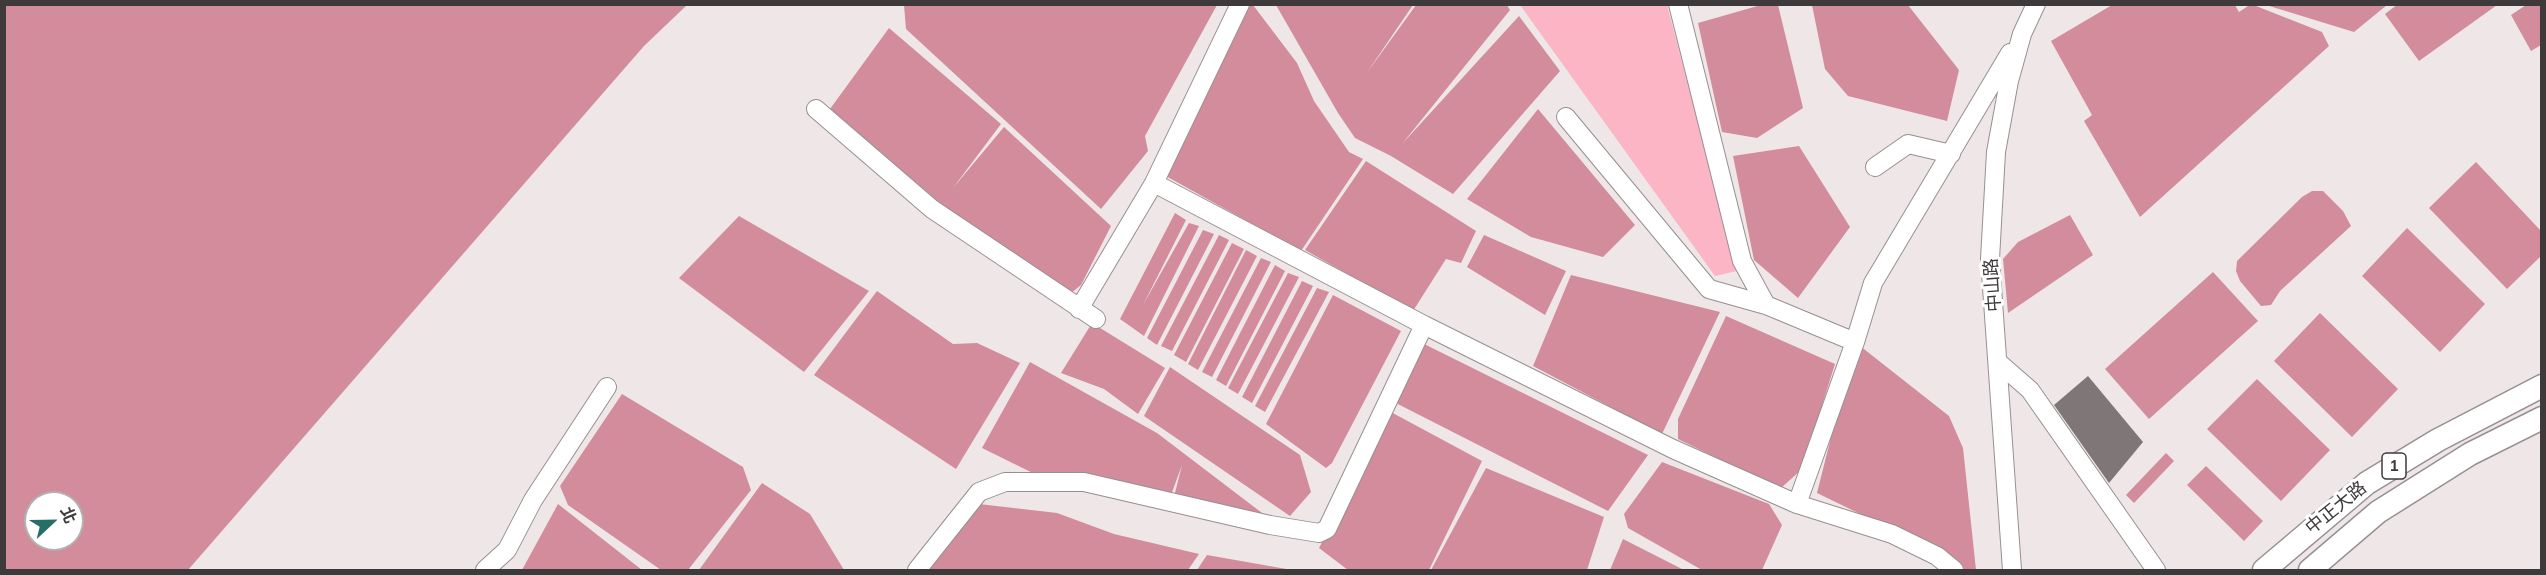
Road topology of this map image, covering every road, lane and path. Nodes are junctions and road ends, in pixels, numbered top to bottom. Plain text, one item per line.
1 (1240, 4) edge
2 (1678, 4) edge
3 (2036, 4) edge
4 (2022, 34) junction
5 (816, 109) dead end
6 (1566, 117) dead end
7 (1951, 154) junction
8 (1875, 167) dead end
9 (1154, 183) junction
10 (1766, 305) junction
11 (1079, 309) junction
12 (1096, 319) dead end
13 (1424, 325) junction
14 (1855, 342) junction
15 (1999, 363) junction
16 (2541, 386) edge
17 (607, 387) dead end
18 (2541, 418) edge
19 (1797, 504) junction
20 (484, 570) edge
21 (917, 570) edge
22 (1954, 570) edge
23 (2012, 570) edge
24 (2156, 570) edge
25 (2264, 570) edge
26 (2310, 570) edge

1 - 9 street
2 - 10 street
3 - 4 street, 中山路
4 - 7 street
4 - 15 street, 中山路
5 - 11 street
6 - 10 street
7 - 8 street
7 - 14 street
9 - 11 street
9 - 13 street
10 - 14 street
11 - 12 street
13 - 19 street
13 - 21 street
14 - 19 street
15 - 23 street, 中山路
15 - 24 street
16 - 25 main road, 中正大路 / 1
17 - 20 street
18 - 26 main road, 中正大路 / 1
19 - 22 street

